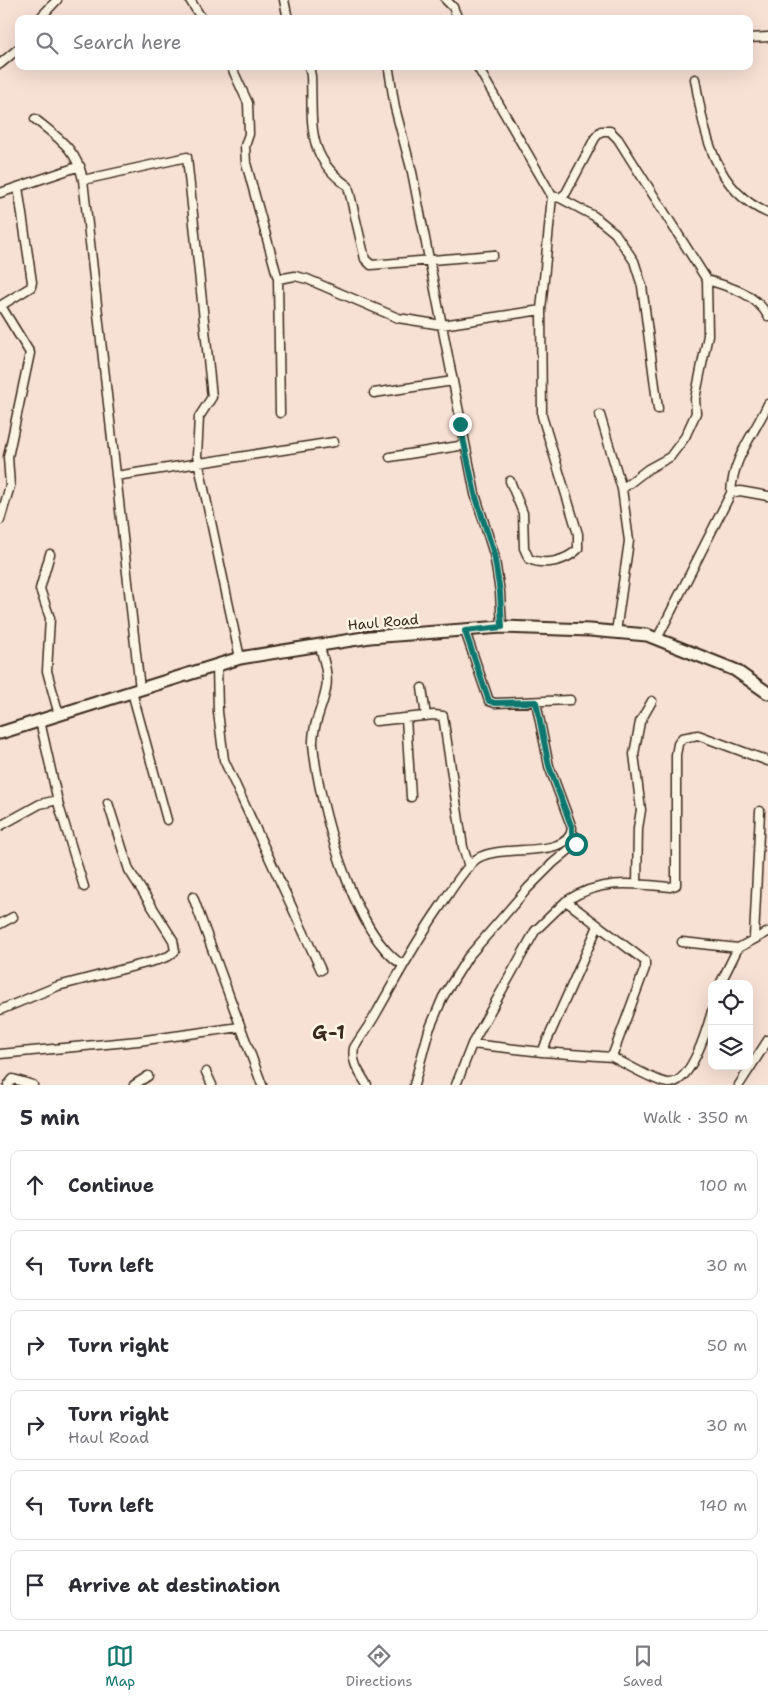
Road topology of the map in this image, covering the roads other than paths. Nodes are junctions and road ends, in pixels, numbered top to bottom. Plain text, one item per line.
1 (57, 0) edge
2 (190, 0) edge
3 (284, 0) edge
4 (446, 0) edge
5 (43, 15) edge
6 (199, 15) edge
7 (287, 15) edge
8 (456, 15) edge
9 (768, 37) edge
10 (753, 38) edge
11 (15, 51) edge
12 (0, 64) edge
13 (233, 70) edge
14 (310, 70) edge
15 (389, 70) dead end
16 (479, 70) edge
17 (695, 79) dead end
18 (35, 119) dead end
19 (80, 166) junction
20 (83, 180) junction
21 (18, 187) junction
22 (0, 193) edge
23 (556, 197) junction
24 (768, 212) edge
25 (493, 255) dead end
26 (429, 259) junction
27 (278, 279) junction
28 (707, 280) junction
29 (0, 306) edge
30 (541, 310) junction
31 (768, 316) edge
32 (442, 325) junction
33 (452, 381) junction
34 (374, 393) dead end
35 (768, 404) edge
36 (658, 409) dead end
37 (280, 413) dead end
38 (600, 415) dead end
39 (334, 442) dead end
40 (465, 444) junction
41 (390, 457) dead end
42 (199, 463) junction
43 (116, 476) junction
44 (510, 481) dead end
45 (622, 489) junction
46 (731, 494) junction
47 (768, 496) edge
48 (0, 520) edge
49 (50, 554) dead end
50 (502, 627) junction
51 (465, 631) junction
52 (616, 632) junction
53 (657, 639) junction
54 (319, 644) junction
55 (240, 658) junction
56 (217, 665) junction
57 (422, 688) dead end
58 (766, 688) edge
59 (136, 690) junction
60 (570, 700) dead end
61 (652, 701) dead end
62 (536, 702) junction
63 (59, 715) junction
64 (426, 716) junction
65 (406, 718) junction
66 (40, 721) junction
67 (376, 721) dead end
68 (0, 733) edge
69 (768, 761) edge
70 (411, 797) dead end
71 (58, 800) junction
72 (108, 803) dead end
73 (760, 811) dead end
74 (167, 820) dead end
75 (0, 826) edge
76 (572, 833) junction
77 (469, 867) junction
78 (637, 884) junction
79 (84, 887) dead end
80 (193, 897) dead end
81 (566, 901) junction
82 (13, 918) dead end
83 (0, 924) edge
84 (598, 926) junction
85 (768, 932) edge
86 (754, 938) junction
87 (682, 942) dead end
88 (738, 948) junction
89 (403, 965) junction
90 (321, 970) dead end
91 (722, 980) edge
92 (0, 1010) edge
93 (708, 1025) edge
94 (240, 1027) junction
95 (768, 1040) edge
96 (472, 1044) junction
97 (542, 1052) junction
98 (0, 1054) edge
99 (612, 1057) junction
100 (206, 1072) dead end
101 (148, 1076) dead end
102 (8, 1085) edge
103 (33, 1085) edge
104 (134, 1085) edge
105 (212, 1085) edge
106 (262, 1085) edge
107 (367, 1085) edge
108 (414, 1085) edge
109 (456, 1085) edge
110 (739, 1085) edge

1 - 5 street
2 - 6 street
3 - 7 street
4 - 8 street
9 - 10 street
11 - 12 street
13 - 27 street
14 - 26 street
15 - 26 street
16 - 23 street
17 - 24 street
18 - 19 street
19 - 20 street
19 - 21 street
20 - 42 street
20 - 43 street
21 - 22 street
21 - 29 street
23 - 28 street
23 - 30 street
23 - 36 street
25 - 26 street
26 - 32 street
27 - 32 street
27 - 37 street
28 - 31 street
28 - 45 street
29 - 48 street
30 - 32 street
30 - 44 street
32 - 33 street
33 - 34 street
33 - 40 street
35 - 46 street
38 - 45 street
39 - 42 street
40 - 41 street
40 - 50 street
42 - 43 street
42 - 55 street
43 - 59 street
45 - 52 street
46 - 47 street
46 - 53 street
49 - 63 street
50 - 51 main road, Haul Road
50 - 52 main road, Haul Road
51 - 54 main road, Haul Road
51 - 62 street
52 - 53 main road, Haul Road
53 - 58 main road, Haul Road
54 - 55 main road, Haul Road
54 - 89 street
55 - 56 main road, Haul Road
56 - 59 main road, Haul Road
56 - 90 street
57 - 64 street
59 - 63 main road, Haul Road
59 - 74 street
60 - 62 street
61 - 78 street
62 - 76 street
63 - 66 main road, Haul Road
64 - 65 street
64 - 77 street
65 - 67 street
65 - 70 street
66 - 68 main road, Haul Road
66 - 71 street
69 - 78 street
71 - 75 street
71 - 79 street
72 - 92 street
73 - 86 street
76 - 77 street
76 - 108 street
77 - 89 street
78 - 81 street
80 - 94 street
81 - 84 street
81 - 96 street
82 - 83 street
84 - 97 street
84 - 99 street
85 - 86 street
86 - 88 street
87 - 88 street
88 - 91 street
89 - 107 street
93 - 99 street
94 - 98 street
94 - 106 street
95 - 110 street
96 - 97 street
96 - 109 street
97 - 99 street
100 - 105 street
101 - 104 street
102 - 103 street

